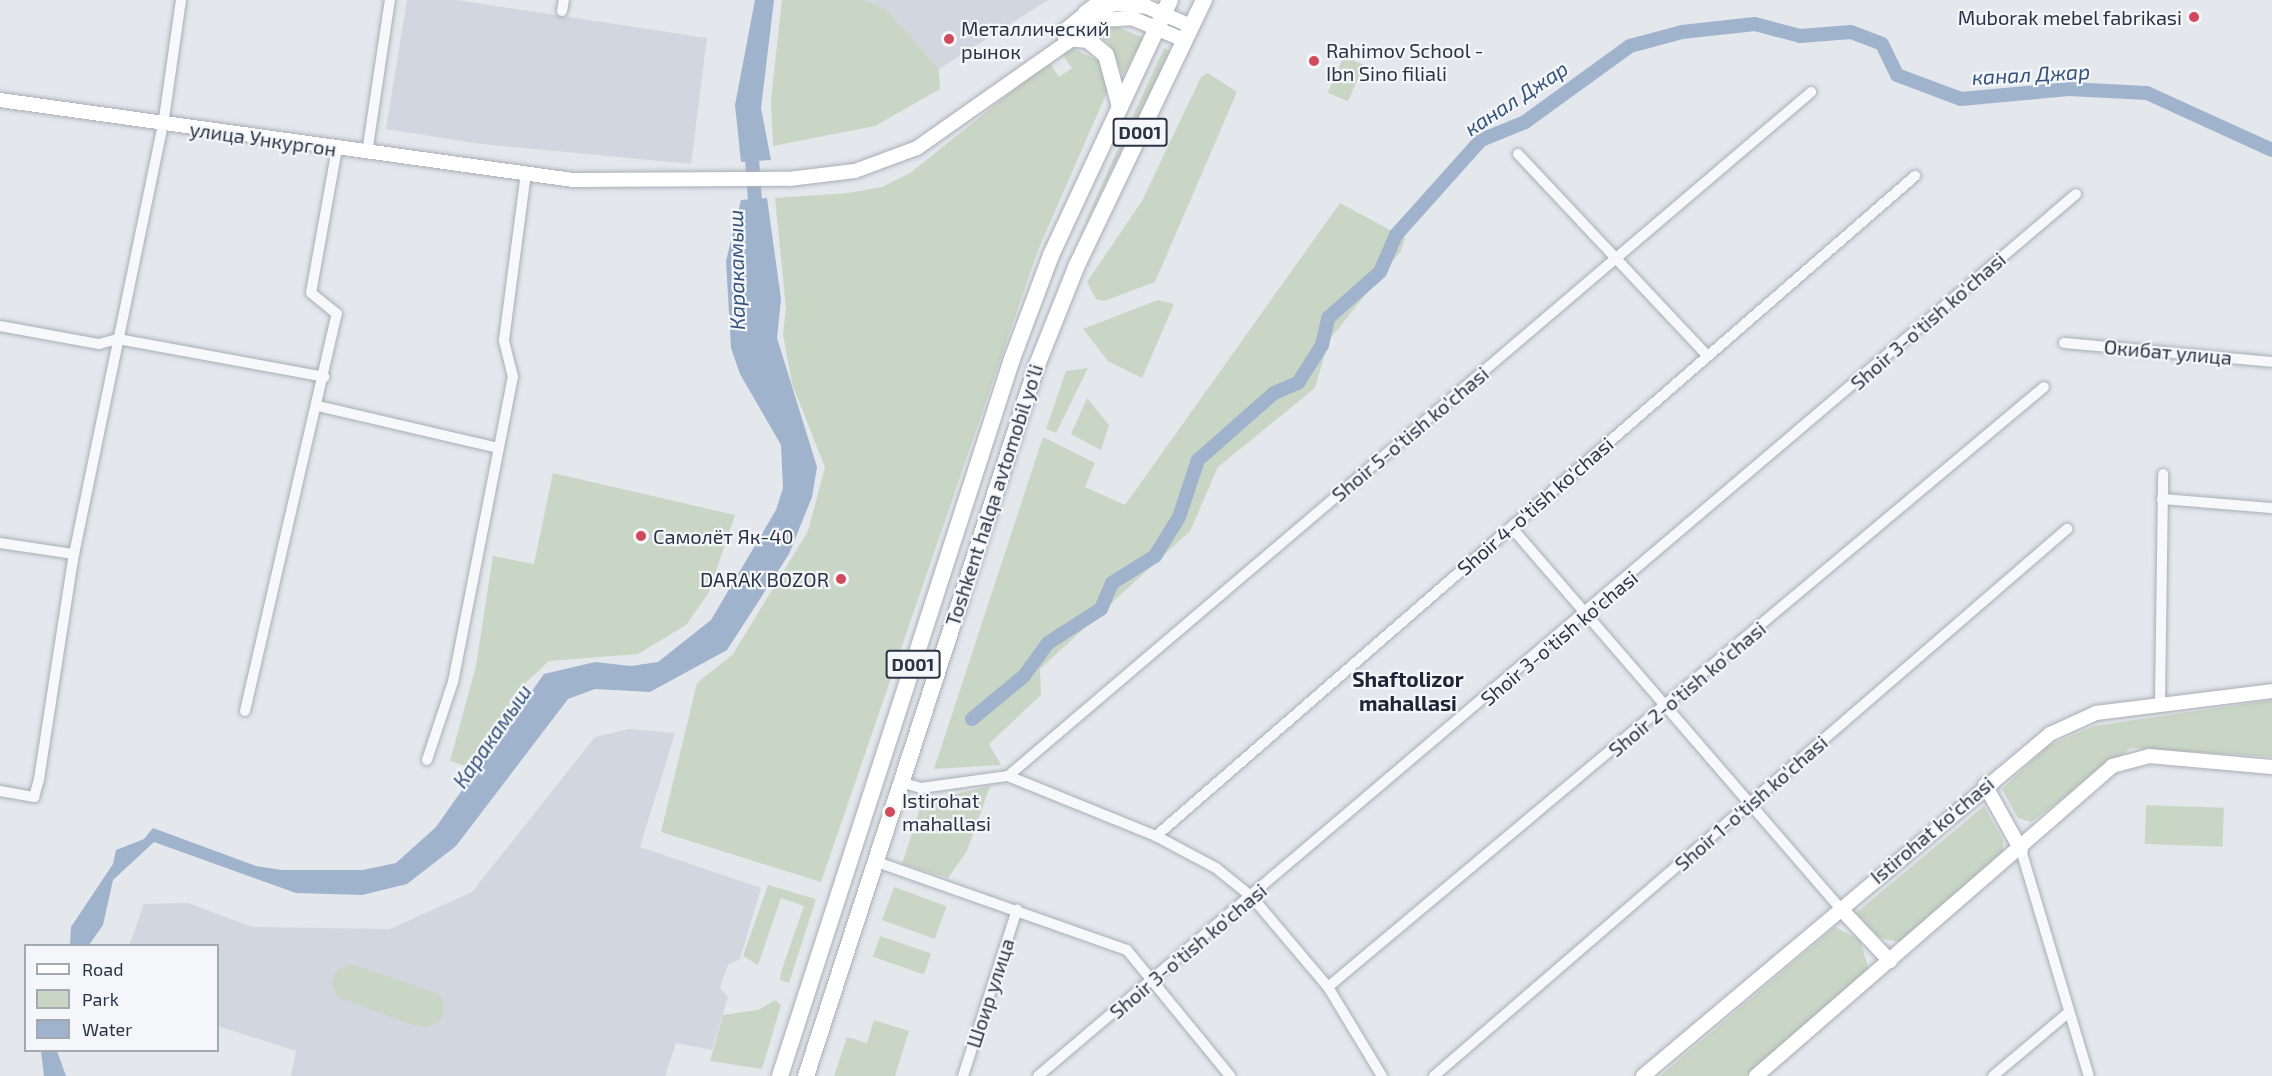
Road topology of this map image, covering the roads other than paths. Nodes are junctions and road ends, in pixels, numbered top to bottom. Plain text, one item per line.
1 (181, 0) edge
2 (390, 0) edge
3 (1104, 0) edge
4 (1204, 0) edge
5 (1086, 13) junction
6 (1164, 13) edge
7 (1188, 33) junction
8 (1066, 39) junction
9 (1811, 92) dead end
10 (0, 100) edge
11 (1120, 106) junction
12 (163, 125) junction
13 (337, 149) junction
14 (367, 153) junction
15 (1518, 154) dead end
16 (526, 174) junction
17 (789, 176) junction
18 (1915, 176) dead end
19 (2076, 194) dead end
20 (1051, 255) junction
21 (1616, 259) junction
22 (1077, 265) junction
23 (0, 326) edge
24 (118, 339) junction
25 (2064, 343) dead end
26 (1708, 356) junction
27 (2272, 362) edge
28 (325, 377) junction
29 (2044, 387) dead end
30 (318, 406) junction
31 (498, 448) junction
32 (2163, 474) dead end
33 (2162, 499) junction
34 (2272, 508) edge
35 (1511, 527) junction
36 (2067, 529) dead end
37 (0, 543) edge
38 (74, 554) junction
39 (1587, 615) junction
40 (2272, 691) edge
41 (2160, 702) junction
42 (1666, 708) junction
43 (245, 711) dead end
44 (427, 759) dead end
45 (2272, 767) edge
46 (1008, 776) junction
47 (900, 782) junction
48 (1984, 785) junction
49 (0, 791) edge
50 (1748, 805) junction
51 (1156, 836) junction
52 (2020, 850) junction
53 (874, 861) junction
54 (1252, 897) junction
55 (1840, 908) junction
56 (1017, 910) junction
57 (1890, 961) junction
58 (1152, 981) junction
59 (1328, 987) junction
60 (2069, 1012) junction
61 (1228, 1075) edge
62 (780, 1076) edge
63 (806, 1076) edge
64 (963, 1076) edge
65 (1038, 1076) edge
66 (1382, 1076) edge
67 (1434, 1076) edge
68 (1643, 1076) edge
69 (1756, 1076) edge
70 (1994, 1076) edge
71 (2089, 1076) edge

1 - 12 street
2 - 14 street
3 - 5 highway
4 - 7 highway, Toshkent halqa avtomobil yo'li / D001
5 - 6 main road
5 - 17 main road
6 - 7 main road
6 - 8 main road
6 - 11 highway, Toshkent halqa avtomobil yo'li / D001
7 - 22 highway, Toshkent halqa avtomobil yo'li / D001
8 - 11 highway
8 - 17 main road
9 - 21 street, Shoir 5-o'tish ko'chasi
10 - 12 main road, улица Ункургон
11 - 20 highway, Toshkent halqa avtomobil yo'li / D001
12 - 13 main road, улица Ункургон
12 - 24 street
13 - 14 main road, улица Ункургон
13 - 28 street
14 - 16 main road, улица Ункургон
15 - 21 street
16 - 17 main road, улица Ункургон
16 - 31 street
18 - 26 street, Shoir 4-o'tish ko'chasi
19 - 39 street, Shoir 3-o'tish ko'chasi
20 - 22 highway
20 - 62 highway, Toshkent halqa avtomobil yo'li / D001
21 - 26 street
21 - 46 street, Shoir 5-o'tish ko'chasi
22 - 47 highway, Toshkent halqa avtomobil yo'li / D001
23 - 24 street
24 - 28 street
24 - 38 street
25 - 27 street, Окибат улица
26 - 35 street, Shoir 4-o'tish ko'chasi
28 - 30 street
29 - 42 street, Shoir 2-o'tish ko'chasi
30 - 31 street
30 - 43 street
31 - 44 street
32 - 33 street
33 - 34 street
33 - 41 street
35 - 39 street
35 - 51 street, Shoir 4-o'tish ko'chasi
36 - 50 street, Shoir 1-o'tish ko'chasi
37 - 38 street
38 - 49 street
39 - 42 street
39 - 54 street, Shoir 3-o'tish ko'chasi
40 - 41 main road, Istirohat ko'chasi
41 - 48 main road, Istirohat ko'chasi
42 - 50 street
42 - 59 street, Shoir 2-o'tish ko'chasi
45 - 52 main road
46 - 47 street
46 - 51 street
47 - 53 highway, Toshkent halqa avtomobil yo'li / D001
48 - 52 main road
48 - 55 main road, Istirohat ko'chasi
50 - 55 street
50 - 67 street, Shoir 1-o'tish ko'chasi
51 - 54 street
52 - 57 main road
52 - 60 street
53 - 56 street
53 - 63 highway, Toshkent halqa avtomobil yo'li / D001
54 - 58 street, Shoir 3-o'tish ko'chasi
54 - 59 street
55 - 57 main road
55 - 68 main road, Istirohat ko'chasi
56 - 58 street
56 - 64 street, Шоир улица
57 - 69 main road
58 - 61 street
58 - 65 street, Shoir 3-o'tish ko'chasi
59 - 66 street
60 - 70 street
60 - 71 street

